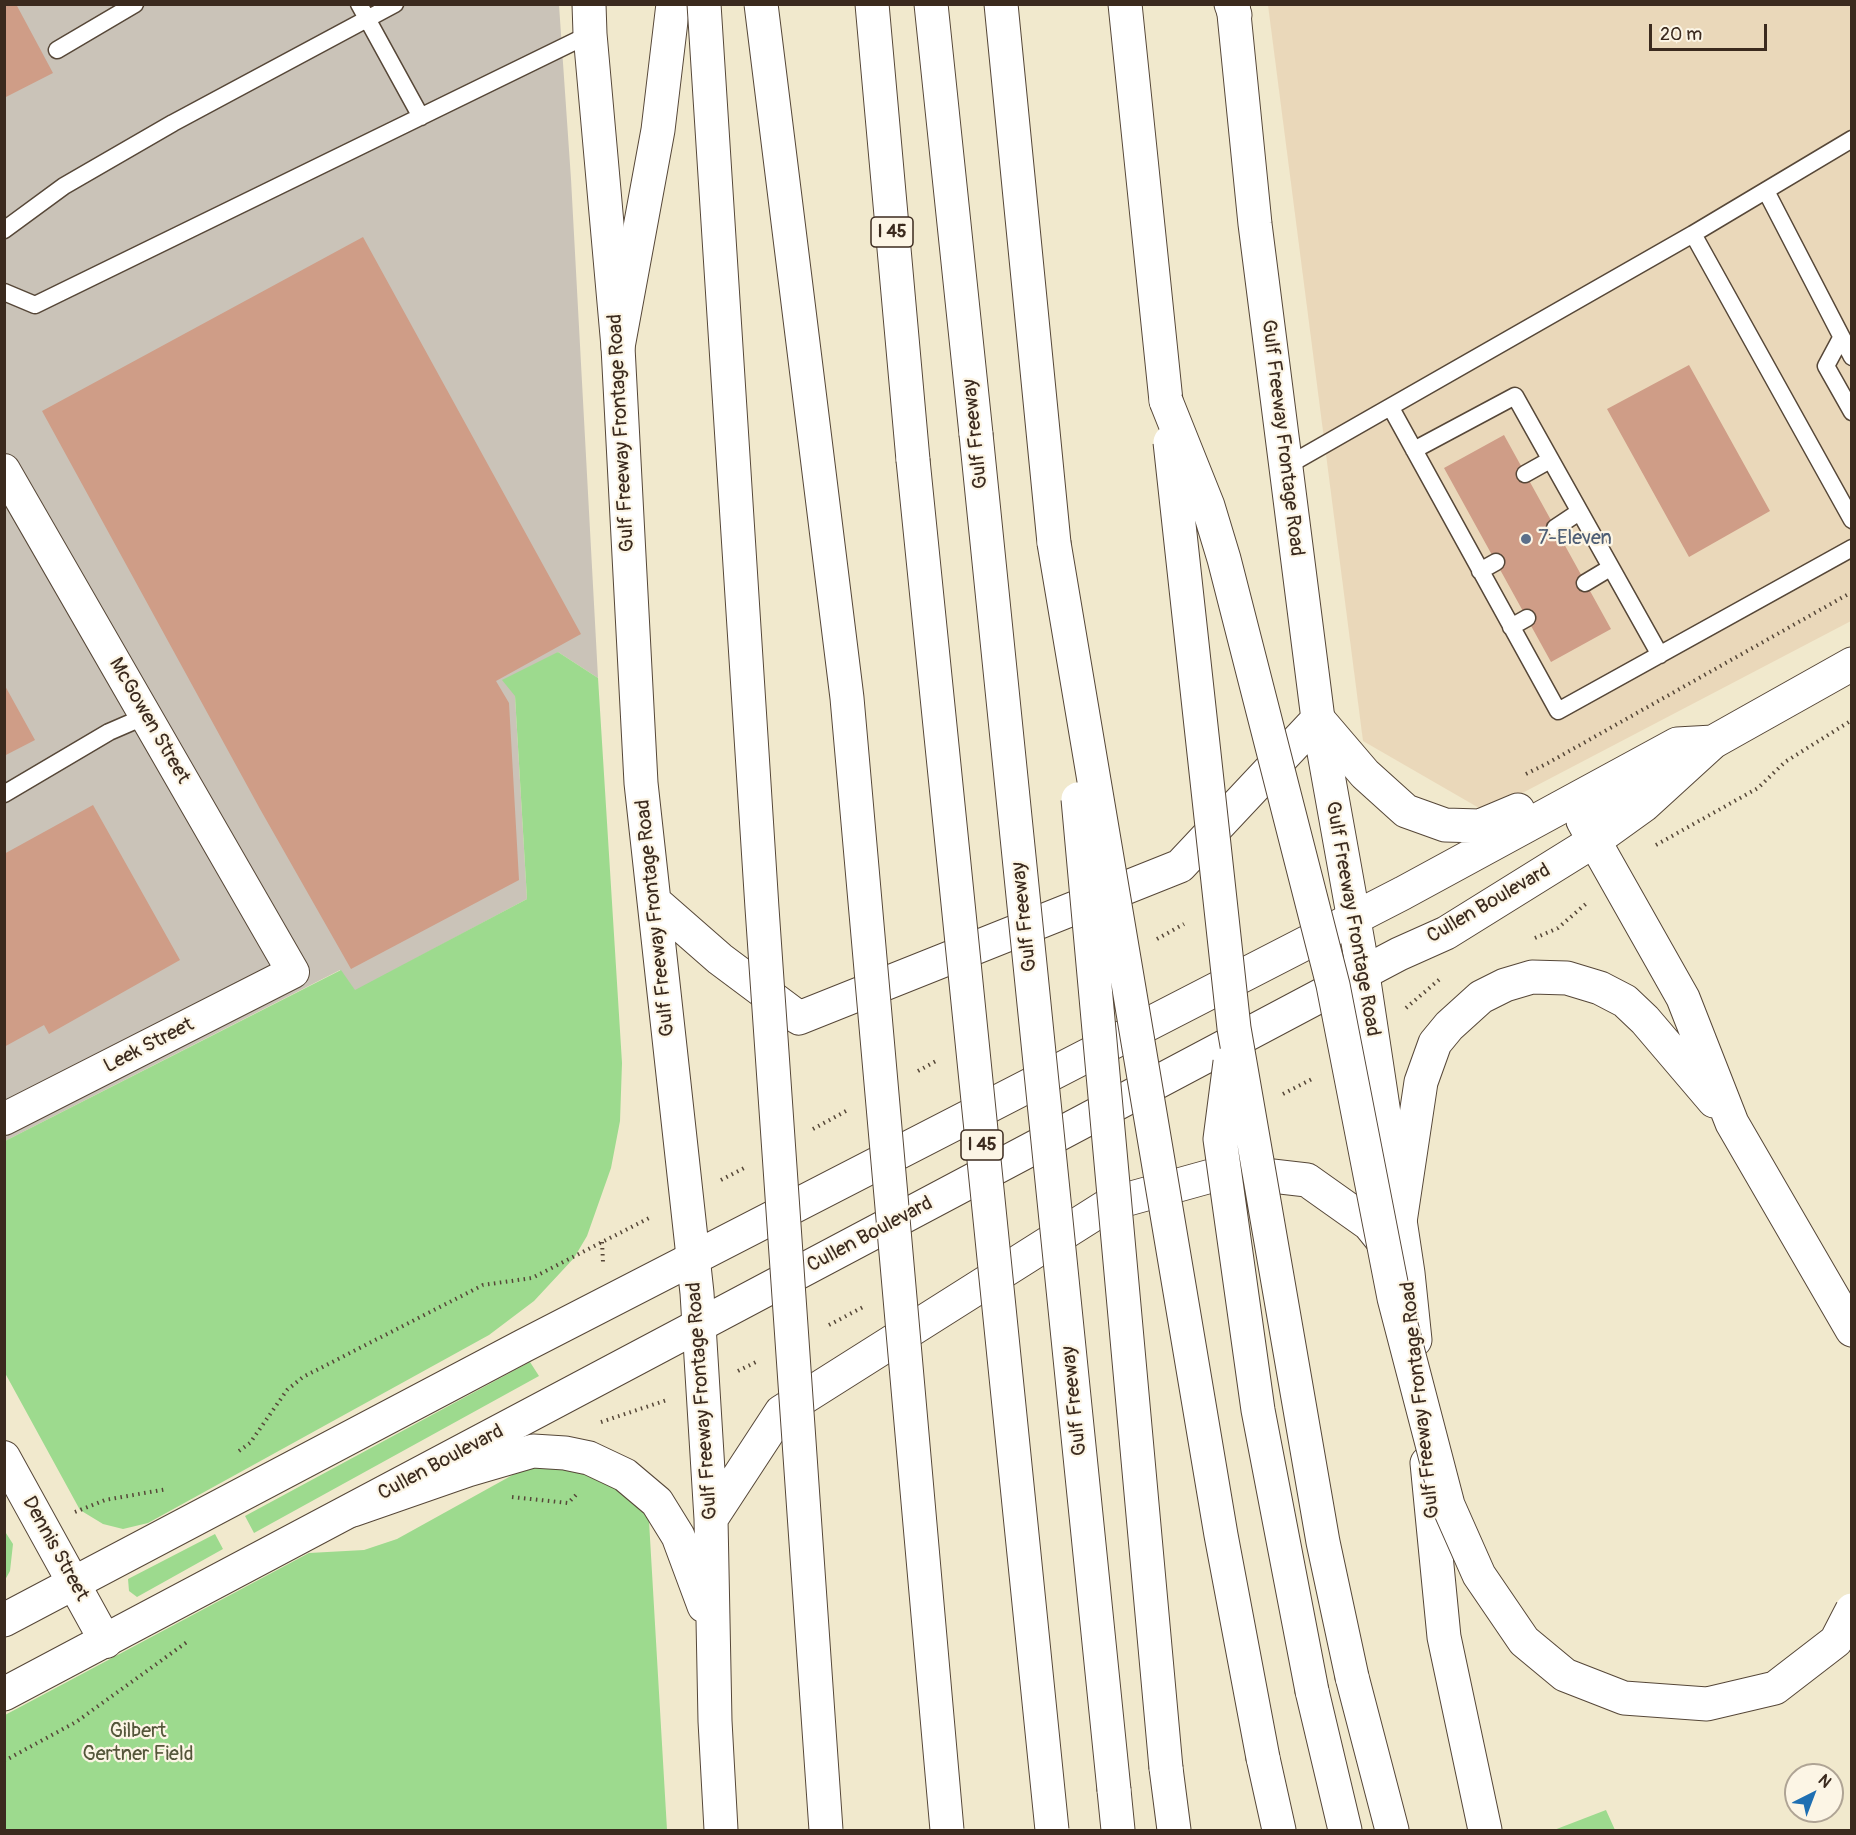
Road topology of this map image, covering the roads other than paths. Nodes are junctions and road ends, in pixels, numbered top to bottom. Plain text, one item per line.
1 (135, 4) edge
2 (359, 4) edge
3 (395, 4) edge
4 (674, 4) edge
5 (704, 4) edge
6 (761, 4) edge
7 (872, 4) edge
8 (931, 4) edge
9 (1001, 4) edge
10 (1125, 4) edge
11 (1233, 8) edge
12 (589, 19) edge
13 (368, 20) junction
14 (57, 50) dead end
15 (420, 117) junction
16 (1851, 139) edge
17 (1766, 191) junction
18 (4, 230) edge
19 (1693, 234) junction
20 (4, 292) edge
21 (1846, 339) edge
22 (618, 347) junction
23 (1851, 357) edge
24 (1166, 401) junction
25 (1391, 408) junction
26 (1851, 412) edge
27 (1414, 450) junction
28 (1550, 460) junction
29 (1286, 467) junction
30 (4, 470) edge
31 (1525, 474) dead end
32 (1579, 512) junction
33 (1851, 520) edge
34 (1555, 528) dead end
35 (1054, 543) junction
36 (1851, 548) edge
37 (1496, 562) dead end
38 (1610, 568) junction
39 (1480, 571) junction
40 (1585, 583) dead end
41 (1527, 618) dead end
42 (1511, 627) junction
43 (1660, 655) junction
44 (1851, 664) edge
45 (146, 716) junction
46 (1318, 719) junction
47 (1713, 742) junction
48 (1677, 744) junction
49 (4, 794) edge
50 (1594, 842) junction
51 (656, 903) junction
52 (1353, 918) junction
53 (293, 972) joint
54 (1363, 973) junction
55 (1234, 1028) junction
56 (4, 1119) edge
57 (1732, 1123) junction
58 (1400, 1222) junction
59 (693, 1259) junction
60 (1408, 1273) junction
61 (699, 1327) junction
62 (1851, 1330) edge
63 (4, 1457) edge
64 (353, 1510) junction
65 (711, 1519) junction
66 (75, 1584) junction
67 (1851, 1610) edge
68 (4, 1620) edge
69 (713, 1630) junction
70 (106, 1642) junction
71 (4, 1694) edge
72 (721, 1830) edge
73 (826, 1830) edge
74 (947, 1830) edge
75 (1052, 1830) edge
76 (1118, 1830) edge
77 (1174, 1830) edge
78 (1279, 1830) edge
79 (1345, 1830) edge
80 (1392, 1830) edge
81 (1485, 1830) edge

1 - 14 lane
2 - 13 lane
3 - 13 lane
4 - 22 main road
5 - 73 main road, bridge
6 - 74 main road, bridge
7 - 75 main road, I 45, bridge
8 - 76 main road, Gulf Freeway, bridge
9 - 35 main road
10 - 24 main road
11 - 29 main road, Gulf Freeway Frontage Road
12 - 15 lane
12 - 22 main road, Gulf Freeway Frontage Road
13 - 15 lane
13 - 18 lane
15 - 20 lane
16 - 17 lane
17 - 19 lane
17 - 21 lane
19 - 25 lane
19 - 33 lane
21 - 23 lane
21 - 26 lane
22 - 51 main road, Gulf Freeway Frontage Road
24 - 55 main road, bridge
24 - 67 main road, bridge
25 - 27 lane
25 - 29 lane
27 - 28 lane
27 - 39 lane
28 - 31 lane
28 - 32 lane
29 - 46 main road, Gulf Freeway Frontage Road
30 - 45 street, McGowen Street
32 - 34 lane
32 - 38 lane
35 - 77 main road, bridge
35 - 78 main road, bridge
36 - 43 lane
37 - 39 lane
38 - 40 lane
38 - 43 lane
39 - 42 lane
41 - 42 lane
42 - 43 lane
44 - 47 main road
45 - 49 lane
45 - 53 street, McGowen Street
46 - 48 main road
46 - 51 main road
46 - 52 main road, Gulf Freeway Frontage Road
47 - 48 main road
47 - 50 main road
48 - 52 main road
50 - 54 main road, Cullen Boulevard
50 - 57 main road
51 - 59 main road, Gulf Freeway Frontage Road
52 - 54 main road, Gulf Freeway Frontage Road
52 - 59 main road
53 - 56 street, Leek Street
54 - 58 main road, Gulf Freeway Frontage Road
54 - 61 main road, Cullen Boulevard
55 - 79 main road, bridge
55 - 80 main road, bridge
57 - 58 main road
57 - 62 main road
58 - 60 main road, Gulf Freeway Frontage Road
59 - 61 main road, Gulf Freeway Frontage Road
59 - 66 main road
60 - 65 main road
60 - 81 main road, Gulf Freeway Frontage Road
61 - 64 main road, Cullen Boulevard
61 - 65 main road, Gulf Freeway Frontage Road
63 - 66 street, Dennis Street
64 - 69 main road
64 - 70 main road, Cullen Boulevard
65 - 69 main road, Gulf Freeway Frontage Road
66 - 68 main road
66 - 70 street, Dennis Street
69 - 72 main road, Gulf Freeway Frontage Road
70 - 71 main road, Cullen Boulevard

